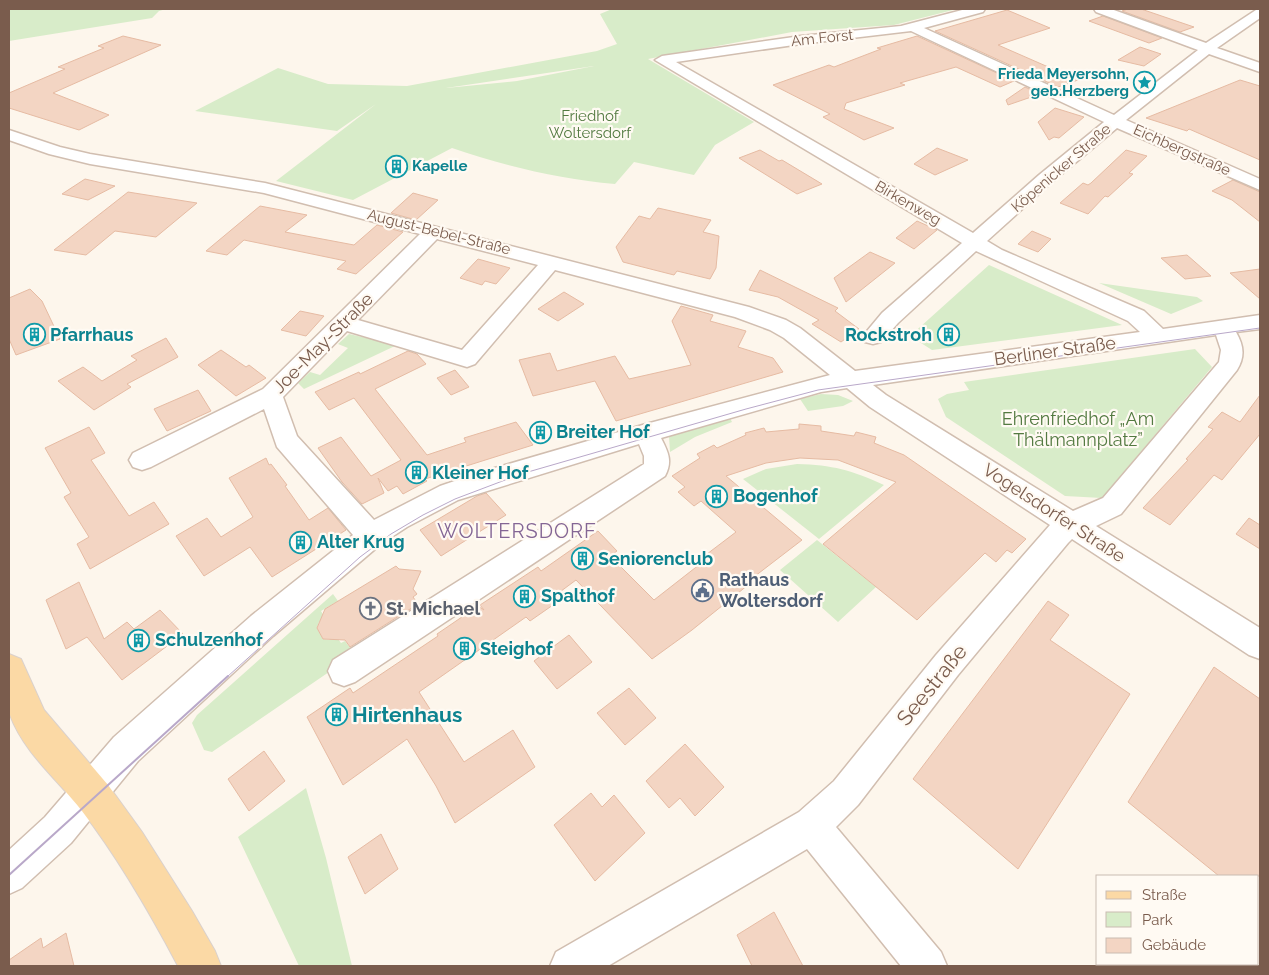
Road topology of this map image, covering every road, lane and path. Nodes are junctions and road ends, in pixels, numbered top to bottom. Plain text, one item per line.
1 (979, 9) edge
2 (1100, 9) edge
3 (1260, 13) edge
4 (912, 27) junction
5 (1208, 48) junction
6 (662, 60) joint
7 (1260, 68) edge
8 (1115, 121) junction
9 (9, 135) edge
10 (1260, 185) edge
11 (434, 231) junction
12 (976, 243) junction
13 (551, 262) junction
14 (1260, 322) edge
15 (344, 323) junction
16 (1226, 334) junction
17 (874, 337) dead end
18 (1158, 337) junction
19 (849, 379) junction
20 (271, 395) junction
21 (646, 433) junction
22 (142, 460) dead end
23 (1072, 524) junction
24 (371, 536) junction
25 (1260, 645) edge
26 (9, 670) edge
27 (344, 671) dead end
28 (91, 792) junction
29 (812, 825) junction
30 (9, 875) edge
31 (200, 966) edge
32 (570, 966) edge
33 (927, 966) edge

1 - 4 street, Am Forst
2 - 5 street
3 - 5 street, Köpenicker Straße
4 - 6 street, Am Forst
4 - 8 street, Eichbergstraße
5 - 7 street
5 - 8 street, Köpenicker Straße
6 - 12 street, Birkenweg
8 - 10 street, Eichbergstraße
8 - 12 street, Köpenicker Straße
9 - 11 street, August-Bebel-Straße
11 - 13 street, August-Bebel-Straße
11 - 15 street, Joe-May-Straße
12 - 17 street, Köpenicker Straße
12 - 18 street, Birkenweg
13 - 15 street
13 - 19 street, August-Bebel-Straße
14 - 16 street, Berliner Straße
15 - 20 street, Joe-May-Straße
16 - 18 street, Berliner Straße
16 - 23 street, Seestraße
18 - 19 street, Berliner Straße
19 - 21 street, Berliner Straße
19 - 23 street, Vogelsdorfer Straße
20 - 22 street, Joe-May-Straße
20 - 24 street
21 - 24 street, Berliner Straße
21 - 27 street
23 - 25 street, Vogelsdorfer Straße
23 - 29 street, Seestraße
24 - 28 street, Berliner Straße
26 - 28 main road
28 - 30 street, Berliner Straße
28 - 31 main road
29 - 32 street, Seestraße
29 - 33 street

